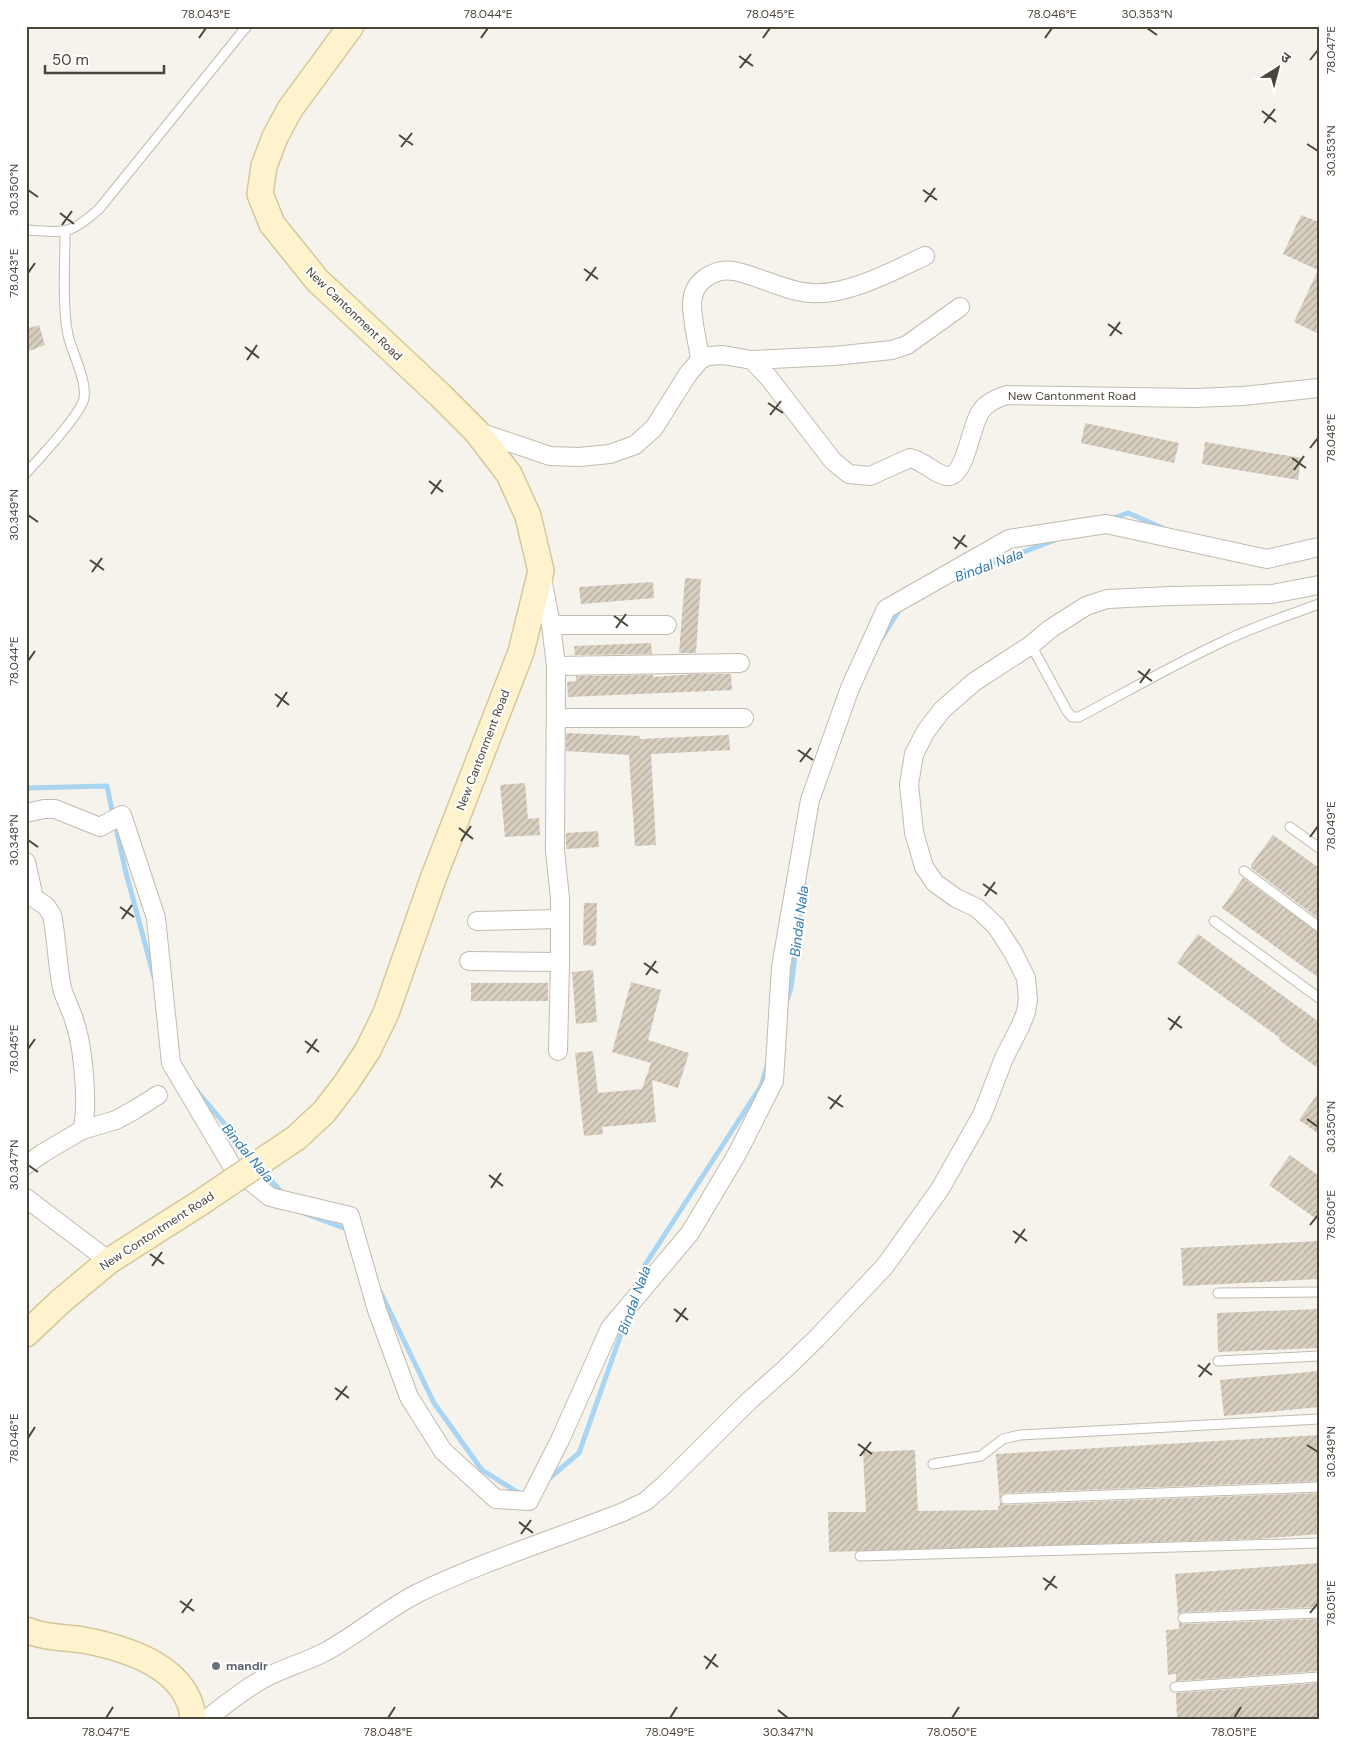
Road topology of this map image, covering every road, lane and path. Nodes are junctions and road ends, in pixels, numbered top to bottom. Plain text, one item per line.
1 (247, 26) edge
2 (351, 26) edge
3 (26, 230) edge
4 (65, 232) junction
5 (925, 256) dead end
6 (960, 307) dead end
7 (700, 360) junction
8 (752, 360) junction
9 (1319, 388) edge
10 (476, 431) junction
11 (26, 473) edge
12 (1319, 547) edge
13 (541, 571) junction
14 (1319, 585) edge
15 (1319, 604) edge
16 (551, 625) junction
17 (667, 625) dead end
18 (1031, 645) junction
19 (740, 663) dead end
20 (556, 666) junction
21 (557, 718) junction
22 (744, 718) dead end
23 (26, 812) edge
24 (1290, 827) dead end
25 (1319, 848) edge
26 (26, 862) edge
27 (1244, 871) dead end
28 (560, 919) junction
29 (477, 921) dead end
30 (1214, 921) dead end
31 (1319, 927) edge
32 (469, 961) dead end
33 (560, 962) junction
34 (1319, 998) edge
35 (558, 1051) dead end
36 (158, 1095) dead end
37 (82, 1130) junction
38 (296, 1138) joint
39 (26, 1165) edge
40 (26, 1198) edge
41 (110, 1261) junction
42 (1319, 1292) edge
43 (1218, 1293) dead end
44 (26, 1334) edge
45 (1319, 1356) edge
46 (1218, 1361) dead end
47 (1319, 1419) edge
48 (934, 1464) dead end
49 (1319, 1487) edge
50 (1006, 1499) dead end
51 (1319, 1544) edge
52 (860, 1556) dead end
53 (1319, 1613) edge
54 (1183, 1618) dead end
55 (26, 1630) edge
56 (1319, 1677) edge
57 (1175, 1687) dead end
58 (193, 1719) edge
59 (207, 1719) edge

1 - 4 lane
2 - 10 street, New Cantonment Road
3 - 4 lane
4 - 11 lane
5 - 7 street
6 - 8 street
7 - 8 street
7 - 10 street, New Cantonment Road
8 - 9 street, New Cantonment Road
10 - 13 street, New Cantonment Road
12 - 23 street
13 - 16 street
13 - 38 street, New Cantonment Road
14 - 18 street
15 - 18 lane
16 - 17 street
16 - 20 street
18 - 59 street
19 - 20 street
20 - 21 street
21 - 22 street
21 - 28 street
24 - 25 lane
26 - 37 street
27 - 31 lane
28 - 29 street
28 - 33 street
30 - 34 lane
32 - 33 street
33 - 35 street
36 - 37 street
37 - 39 street
38 - 41 street, New Contontment Road, bridge
40 - 41 street
41 - 44 street, New Contontment Road
42 - 43 lane
45 - 46 lane
47 - 48 lane
49 - 50 lane
51 - 52 lane
53 - 54 lane
55 - 58 street
56 - 57 lane

